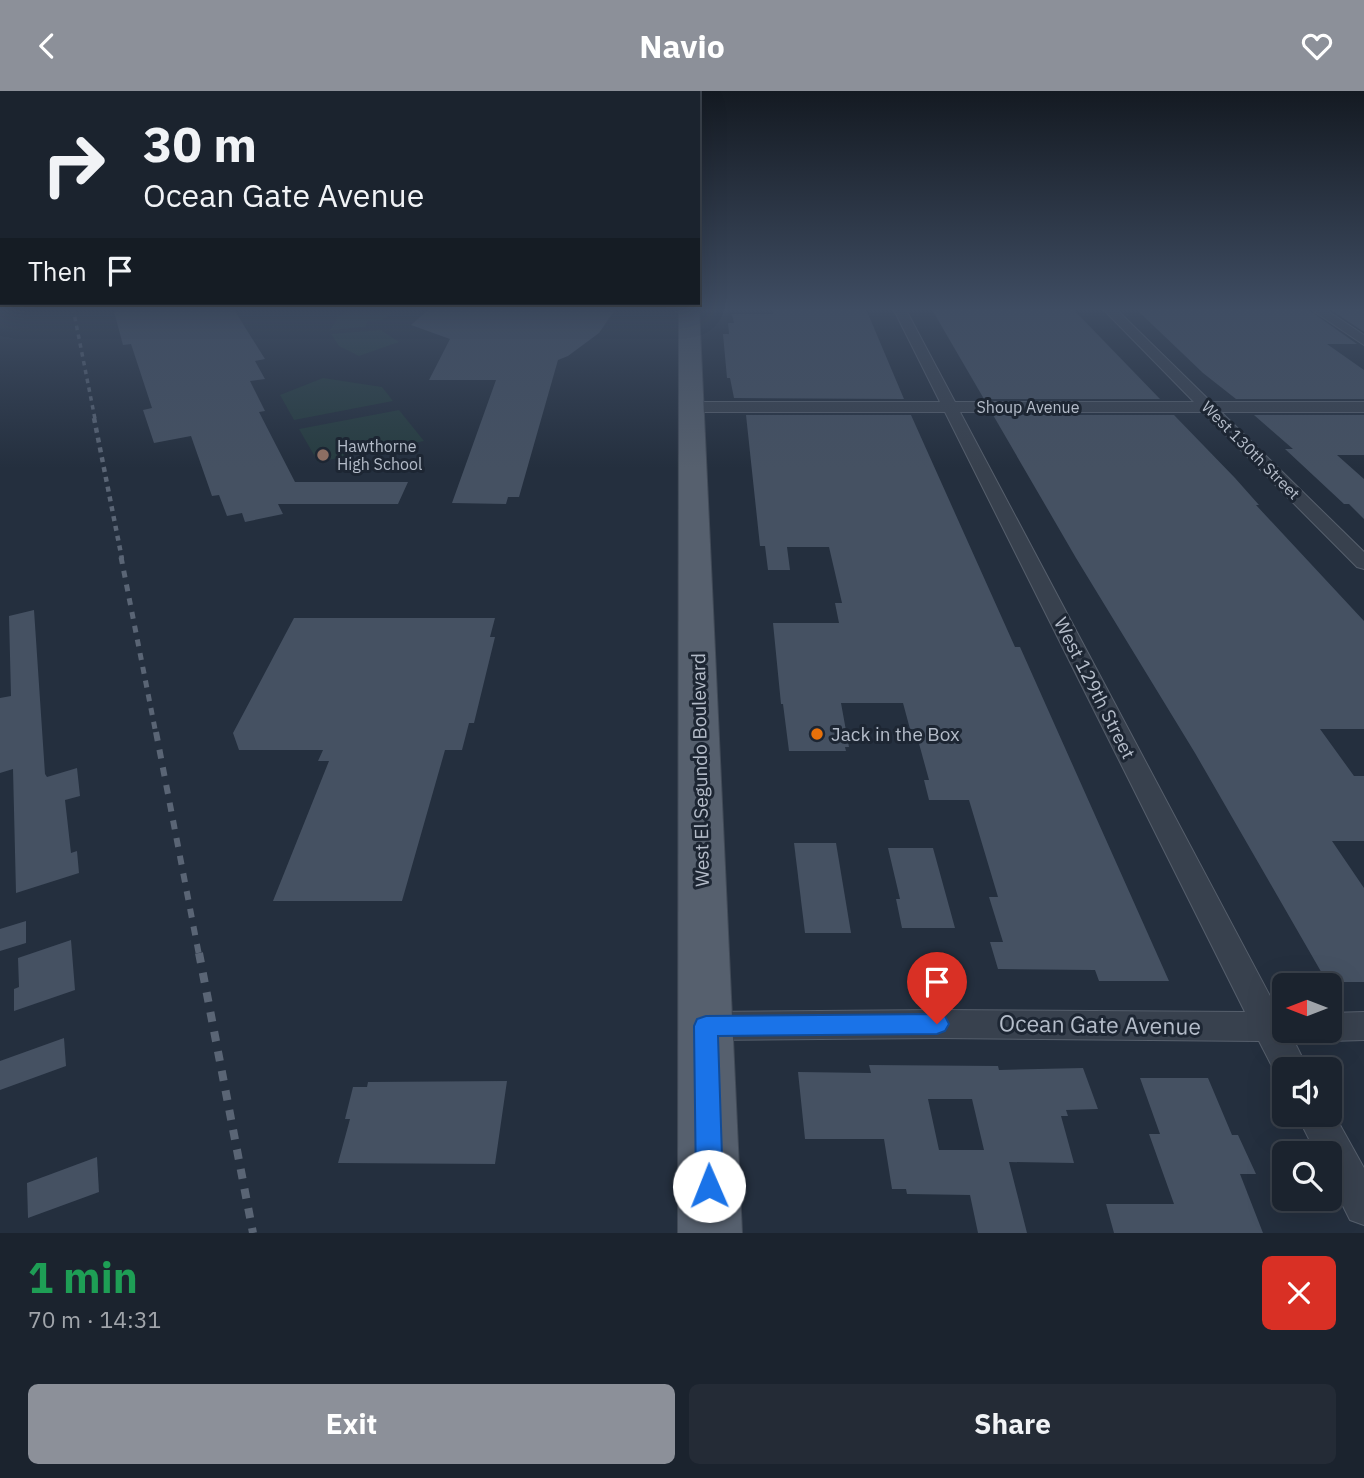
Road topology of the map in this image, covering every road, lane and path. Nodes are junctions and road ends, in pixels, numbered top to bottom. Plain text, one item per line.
1 (691, 361) edge
2 (927, 361) edge
3 (1161, 361) edge
4 (691, 407) junction
5 (951, 407) junction
6 (1207, 407) junction
7 (1364, 407) edge
8 (1364, 563) edge
9 (1272, 1017) edge
10 (706, 1026) junction
11 (1364, 1026) edge
12 (1272, 1027) edge
13 (1342, 1027) edge
14 (1321, 1127) edge
15 (1364, 1206) edge
16 (710, 1233) edge

1 - 4 main road, West El Segundo Boulevard
2 - 5 street, West 129th Street
3 - 6 street, West 130th Street
4 - 5 street, Shoup Avenue
4 - 10 main road, West El Segundo Boulevard
5 - 6 street, Shoup Avenue
5 - 9 street, West 129th Street
6 - 7 street, Shoup Avenue
6 - 8 street, West 130th Street
10 - 12 street, Ocean Gate Avenue
10 - 16 main road, West El Segundo Boulevard
11 - 13 street
14 - 15 street

